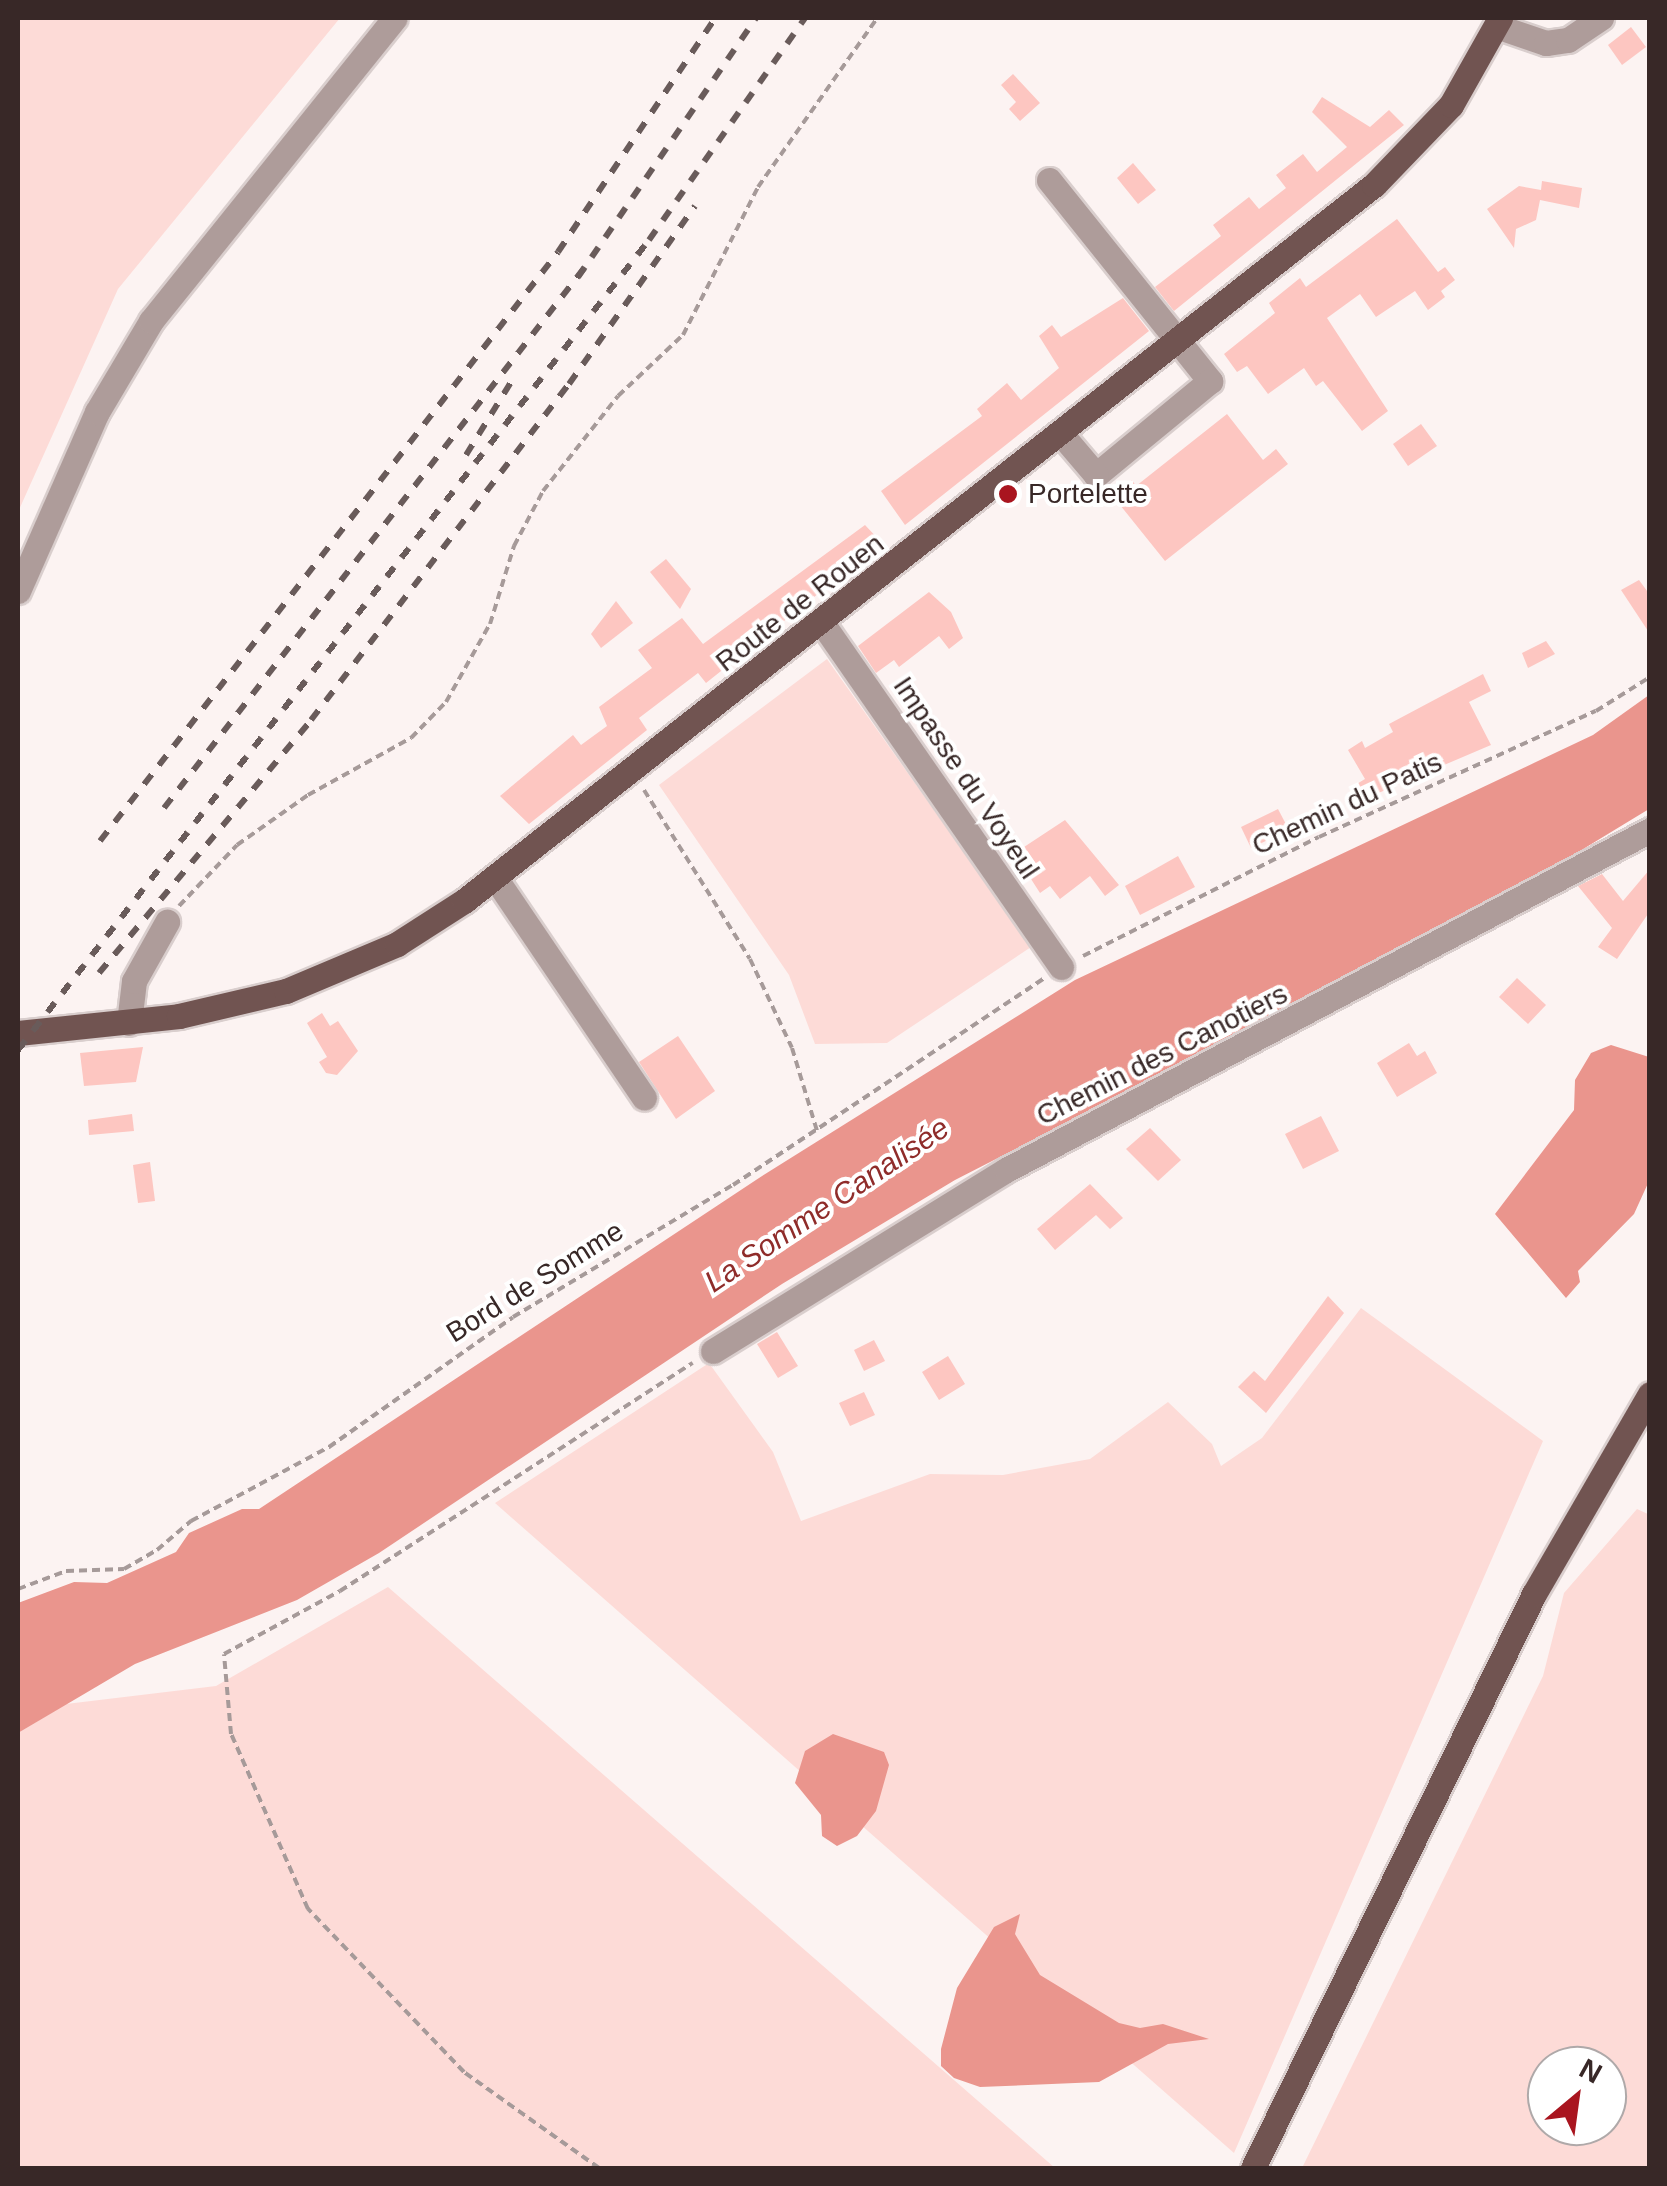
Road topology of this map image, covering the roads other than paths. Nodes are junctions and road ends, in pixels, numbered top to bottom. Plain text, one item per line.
1 (394, 18) edge
2 (1601, 18) edge
3 (1498, 22) edge
4 (1049, 180) dead end
5 (1182, 340) junction
6 (1062, 435) junction
7 (19, 582) edge
8 (822, 623) junction
9 (1650, 830) edge
10 (496, 879) junction
11 (167, 922) road end
12 (1060, 966) road end
13 (128, 1023) junction
14 (18, 1033) edge
15 (644, 1098) dead end
16 (712, 1350) road end
17 (1650, 1394) edge
18 (1252, 2168) edge

1 - 7 street
2 - 3 street
3 - 5 main road, Route de Rouen
4 - 5 street
5 - 6 main road, Route de Rouen
5 - 6 street
6 - 8 main road, Route de Rouen
8 - 10 main road, Route de Rouen
8 - 12 street, Impasse du Voyeul
9 - 16 street, Chemin des Canotiers
10 - 13 main road, Route de Rouen
10 - 15 street
11 - 13 street
13 - 14 main road, Route de Rouen
17 - 18 main road

